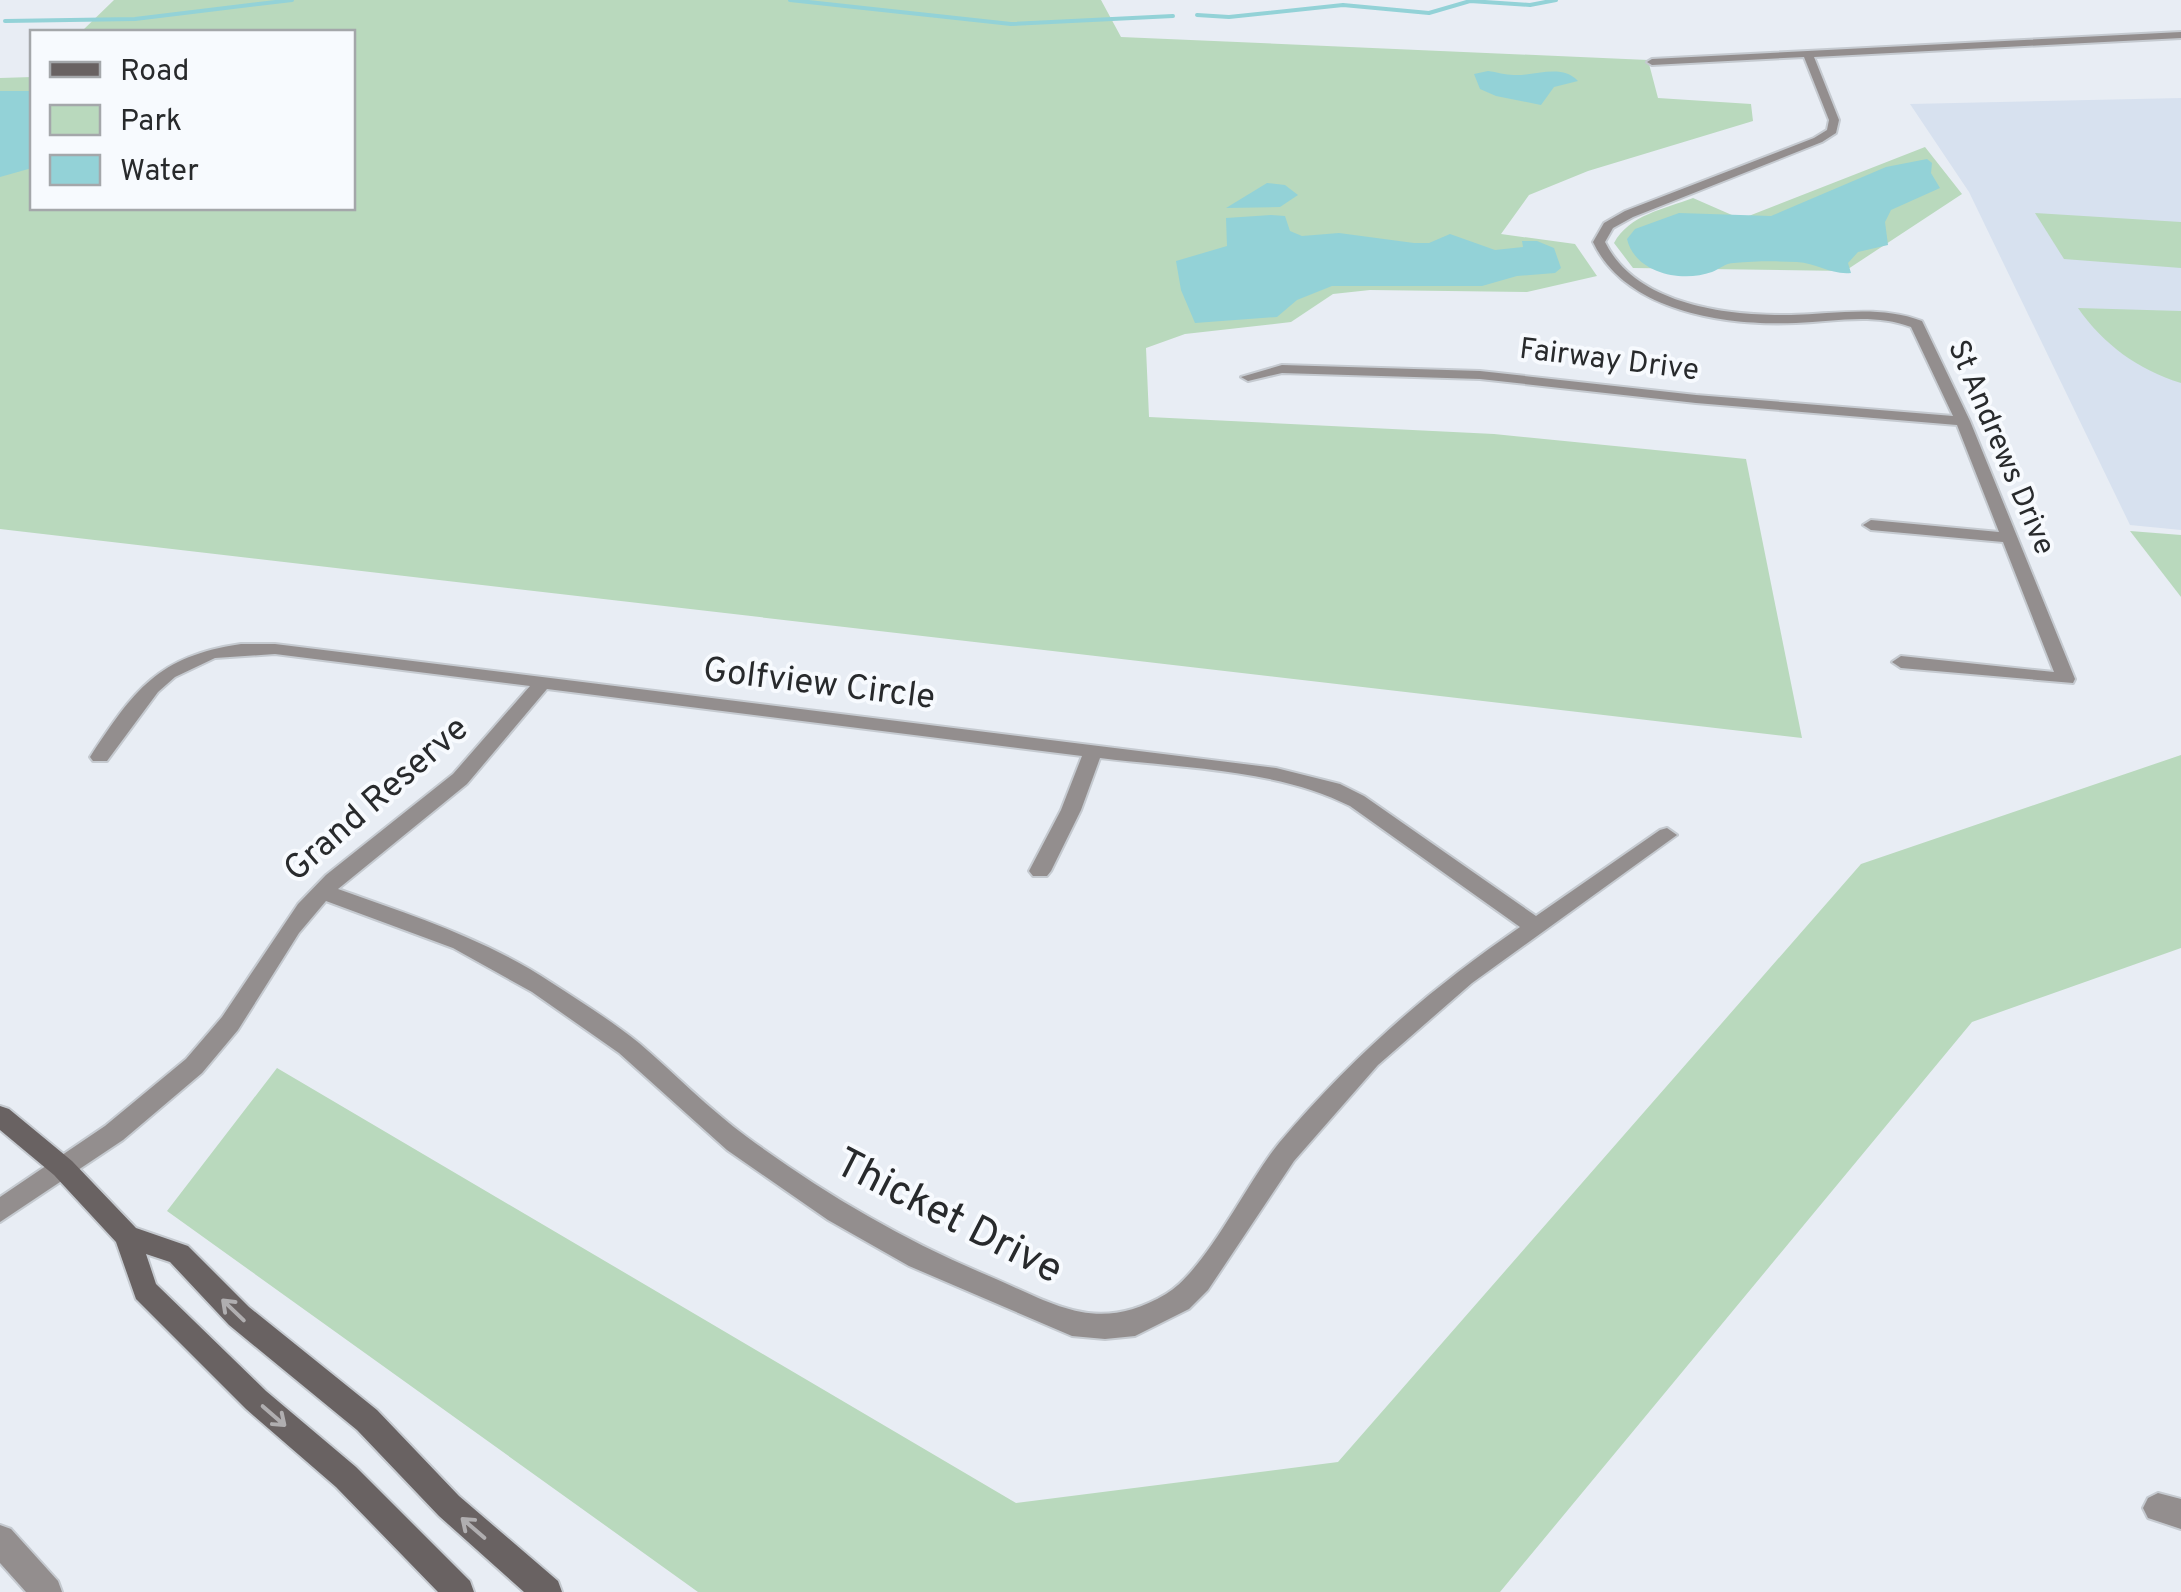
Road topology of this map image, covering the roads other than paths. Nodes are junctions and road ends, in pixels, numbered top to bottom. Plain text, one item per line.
1 (2181, 35) edge
2 (1808, 54) junction
3 (1652, 62) dead end
4 (1248, 377) dead end
5 (1963, 422) junction
6 (1871, 525) dead end
7 (2009, 538) junction
8 (1901, 662) dead end
9 (542, 683) junction
10 (1092, 752) junction
11 (100, 757) dead end
12 (1666, 835) dead end
13 (1040, 871) dead end
14 (322, 891) junction
15 (1533, 925) junction
16 (0, 1116) edge
17 (64, 1168) junction
18 (0, 1211) edge
19 (127, 1236) junction
20 (0, 1540) edge
21 (47, 1592) edge
22 (460, 1592) edge
23 (547, 1592) edge

1 - 2 street
2 - 3 street
2 - 5 street, St Andrews Drive
4 - 5 street, Fairway Drive
5 - 7 street, St Andrews Drive
6 - 7 street
7 - 8 street, St Andrews Drive
9 - 10 street, Golfview Circle
9 - 11 street, Golfview Circle
9 - 14 street, Grand Reserve
10 - 13 street
10 - 15 street, Golfview Circle
12 - 15 street, Thicket Drive
14 - 15 street, Thicket Drive
14 - 17 street, Grand Reserve
16 - 17 street
17 - 18 street, Grand Reserve
17 - 19 street
19 -> 22 street
23 -> 19 street
20 - 21 street

